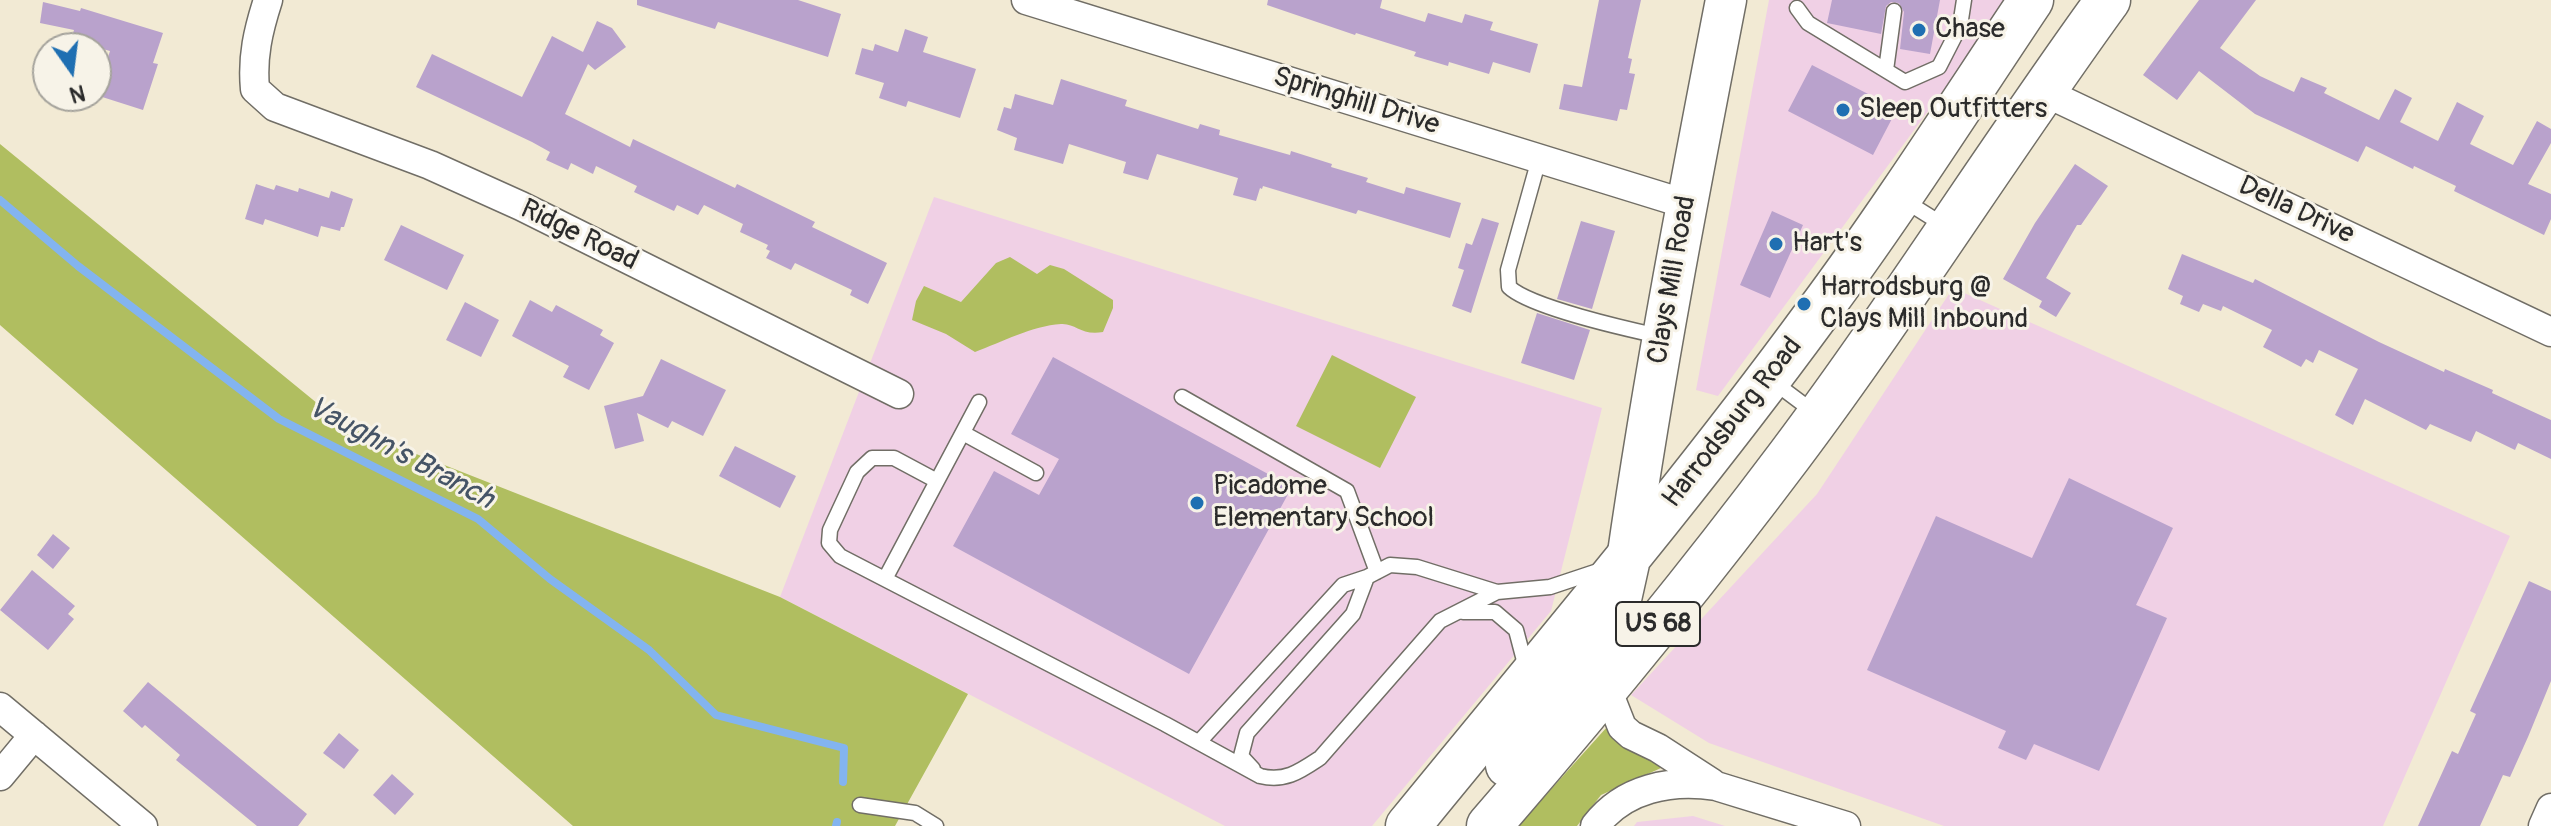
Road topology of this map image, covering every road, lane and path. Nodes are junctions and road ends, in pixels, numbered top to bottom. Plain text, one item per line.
1 (268, 0) edge
2 (1026, 0) edge
3 (1726, 0) edge
4 (1964, 0) edge
5 (2031, 0) edge
6 (2045, 0) edge
7 (2080, 0) edge
8 (2108, 0) edge
9 (1797, 8) dead end
10 (1894, 11) dead end
11 (1886, 70) junction
12 (2054, 74) junction
13 (1539, 159) junction
14 (1901, 198) junction
15 (1686, 204) junction
16 (1949, 229) junction
17 (2551, 332) edge
18 (1663, 337) junction
19 (1769, 378) junction
20 (899, 394) dead end
21 (1182, 397) dead end
22 (979, 402) dead end
23 (1819, 415) junction
24 (963, 433) junction
25 (1036, 473) dead end
26 (937, 481) junction
27 (1627, 560) junction
28 (1372, 575) junction
29 (885, 579) junction
30 (1497, 592) junction
31 (1454, 612) junction
32 (1529, 678) junction
33 (1607, 689) junction
34 (0, 707) edge
35 (34, 735) junction
36 (1199, 742) junction
37 (0, 776) edge
38 (1260, 776) junction
39 (1716, 786) junction
40 (860, 805) dead end
41 (2551, 808) edge
42 (143, 826) edge
43 (936, 826) edge
44 (1408, 826) edge
45 (1488, 826) edge
46 (1595, 826) edge
47 (1846, 826) edge
48 (2543, 826) edge

1 - 20 street, Ridge Road
2 - 13 street, Springhill Drive
3 - 15 main road, Clays Mill Road
4 - 11 lane
5 - 14 main road, Harrodsburg Road / US 68
6 - 12 main road
7 - 12 main road
8 - 12 main road, US 68
9 - 11 lane
10 - 11 lane
12 - 16 main road, US 68
12 - 17 street, Della Drive
13 - 15 street, Springhill Drive
13 - 18 lane
14 - 16 lane
14 - 19 main road, Harrodsburg Road / US 68
15 - 18 main road, Clays Mill Road
16 - 23 main road, US 68
18 - 27 main road, Clays Mill Road
19 - 23 lane
19 - 27 main road, Harrodsburg Road / US 68
21 - 28 lane
22 - 24 lane
23 - 33 main road, US 68
24 - 25 lane
24 - 26 lane
26 - 29 lane
26 - 29 lane
27 - 30 lane
27 - 32 main road, Harrodsburg Road / US 68
27 - 45 main road
28 - 30 lane
28 - 36 lane
28 - 38 lane
29 - 36 lane
30 - 31 lane
31 - 32 lane
31 - 38 lane
32 - 44 main road, Harrodsburg Road / US 68
33 - 39 street
33 - 45 main road, US 68
34 - 35 street
35 - 37 street
35 - 42 street
36 - 38 lane
39 - 46 street
39 - 47 street
40 - 43 lane
41 - 48 street

